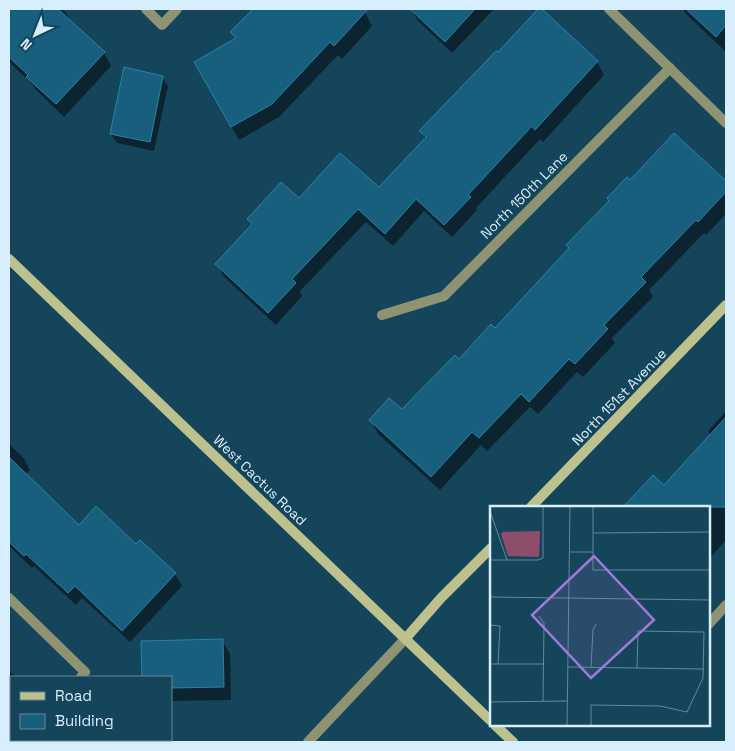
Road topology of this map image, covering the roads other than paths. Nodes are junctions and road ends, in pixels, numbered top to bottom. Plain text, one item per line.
1 (146, 9) edge
2 (178, 9) edge
3 (609, 9) edge
4 (670, 68) junction
5 (726, 123) edge
6 (9, 259) edge
7 (726, 305) edge
8 (382, 315) dead end
9 (532, 506) edge
10 (490, 549) edge
11 (9, 598) edge
12 (726, 606) edge
13 (710, 623) edge
14 (406, 638) junction
15 (83, 675) edge
16 (490, 720) edge
17 (496, 726) edge
18 (308, 742) edge
19 (514, 742) edge

1 - 2 street
3 - 4 street
4 - 5 street
4 - 8 street, North 150th Lane
6 - 14 main road, West Cactus Road
7 - 9 main road, North 151st Avenue
10 - 14 main road
11 - 15 street
12 - 13 street
14 - 16 main road, West Cactus Road
14 - 18 street
17 - 19 main road

